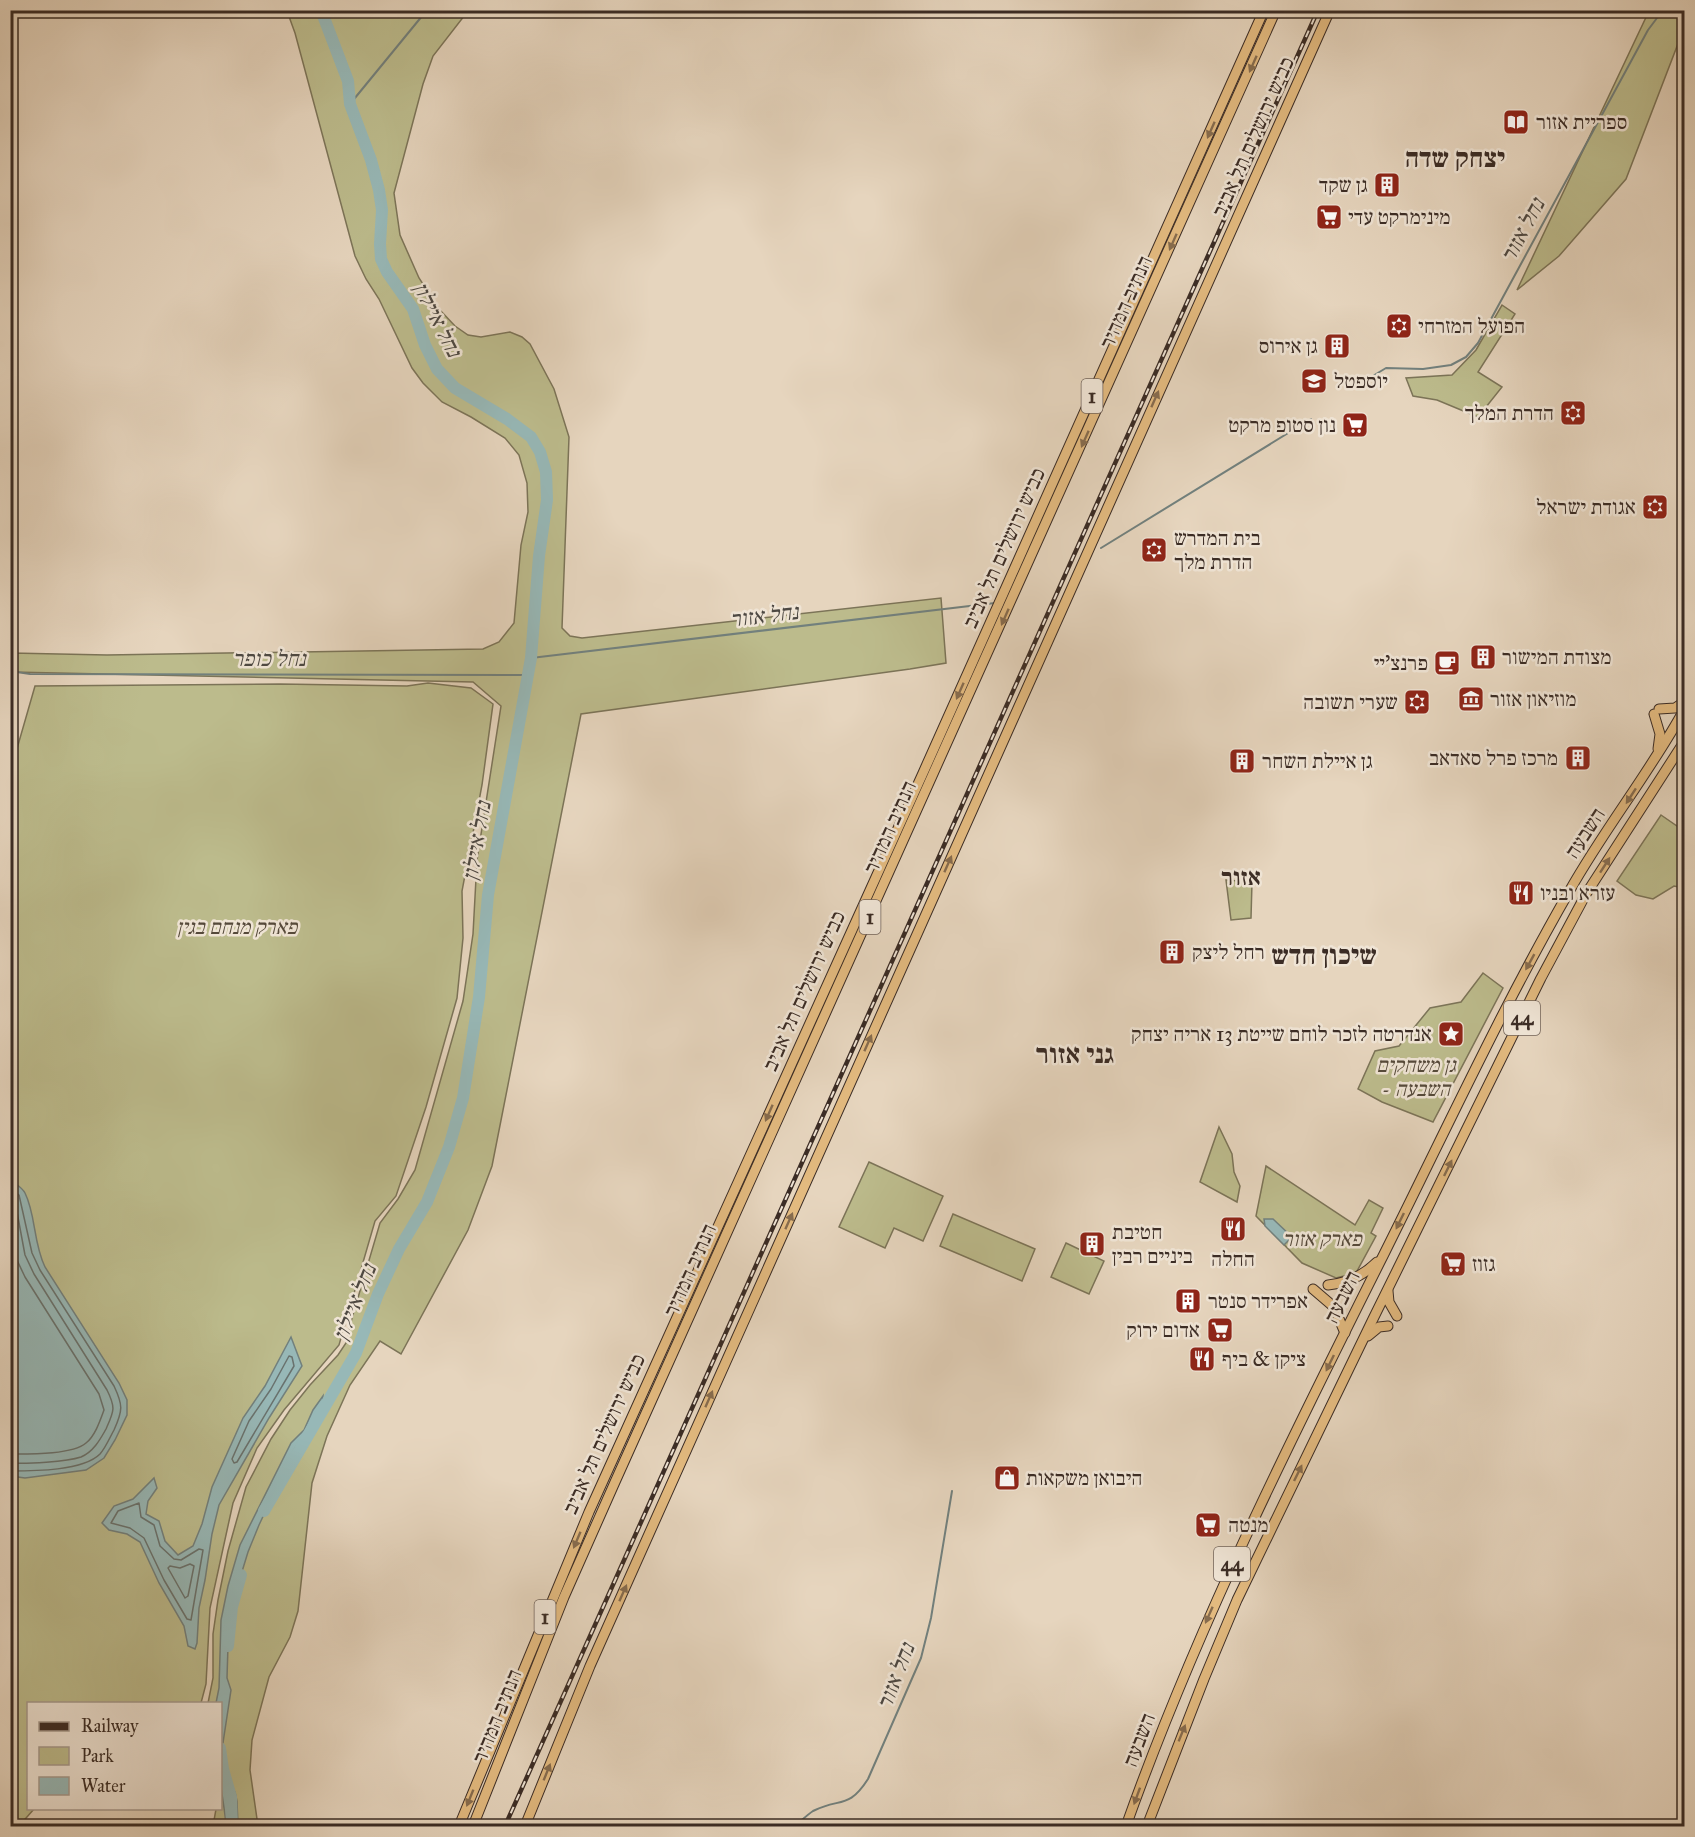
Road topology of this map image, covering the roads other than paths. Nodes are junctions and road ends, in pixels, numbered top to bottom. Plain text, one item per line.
1 (1264, 10) edge
2 (1276, 10) edge
3 (1330, 10) edge
4 (1684, 702) edge
5 (1684, 710) edge
6 (1684, 742) edge
7 (1653, 763) junction
8 (1384, 1253) junction
9 (1328, 1285) dead end
10 (1388, 1287) junction
11 (1313, 1289) dead end
12 (1397, 1316) dead end
13 (1388, 1326) dead end
14 (1345, 1333) junction
15 (1362, 1342) junction
16 (459, 1827) edge
17 (473, 1827) edge
18 (525, 1827) edge
19 (1126, 1827) edge
20 (1147, 1827) edge

1 -> 16 highway, כביש ירושלים תל אביב / 1
2 -> 17 highway, הנתיב המהיר / 1
18 -> 3 highway, כביש ירושלים תל אביב
4 - 7 highway
5 - 7 highway, השבעה / 44
10 -> 6 highway, השבעה / 44
7 -> 8 highway, השבעה / 44
8 - 9 highway
8 - 14 highway, השבעה / 44
10 - 12 highway
10 - 15 highway, השבעה / 44
11 - 14 highway
13 - 15 highway
14 -> 19 highway, השבעה / 44
20 -> 15 highway, השבעה / 44

